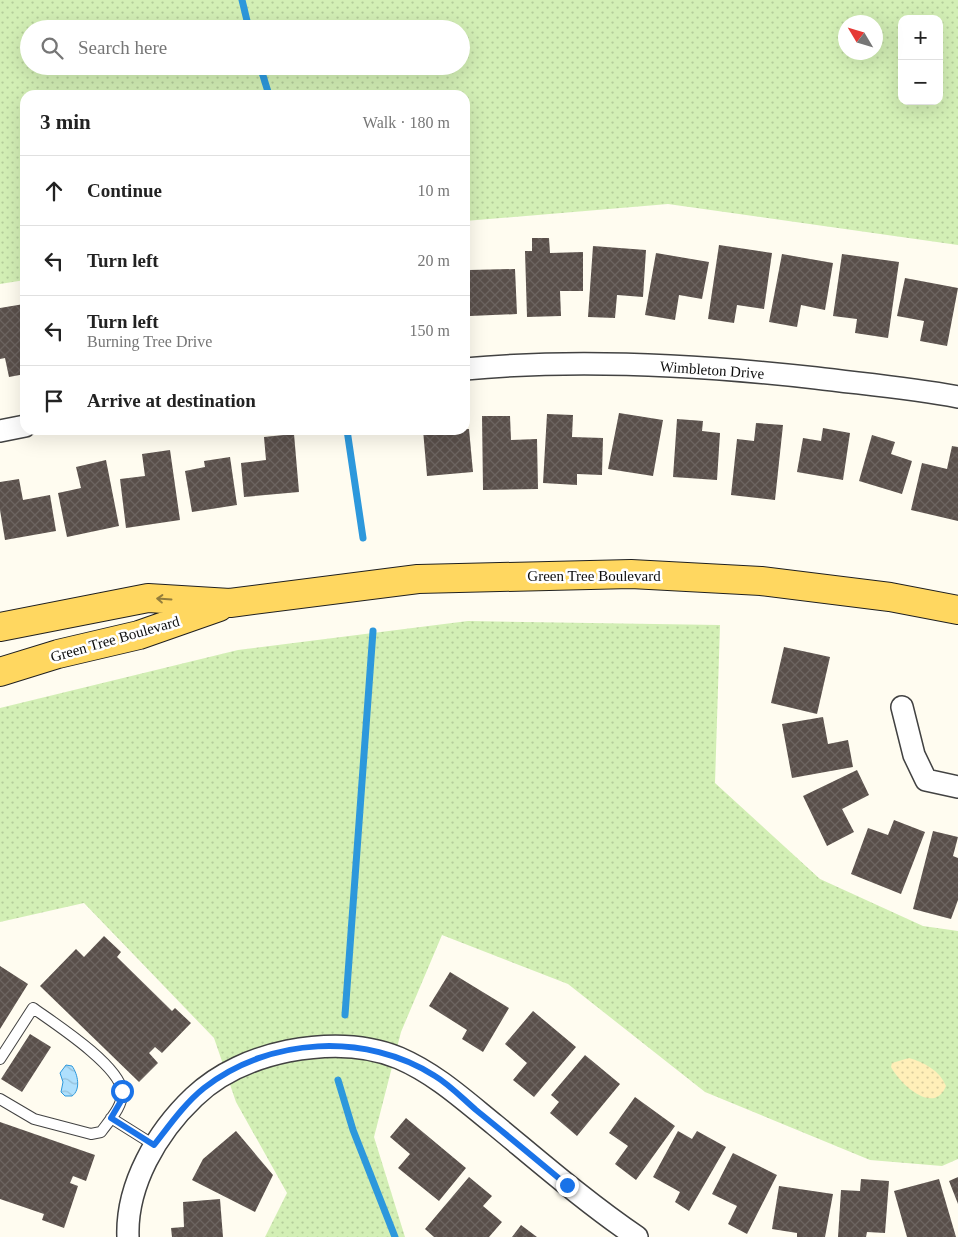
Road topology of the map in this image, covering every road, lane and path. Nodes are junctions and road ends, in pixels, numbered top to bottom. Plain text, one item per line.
1 (470, 368) edge
2 (958, 397) edge
3 (20, 427) edge
4 (0, 431) edge
5 (230, 604) junction
6 (958, 610) edge
7 (0, 627) edge
8 (0, 672) edge
9 (902, 707) dead end
10 (958, 786) edge
11 (0, 1059) edge
12 (0, 1099) edge
13 (111, 1118) junction
14 (154, 1145) junction
15 (128, 1237) edge
16 (637, 1237) edge

1 - 2 street, Wimbleton Drive
3 - 4 street
5 - 6 main road, Green Tree Boulevard
5 -> 7 main road, Green Tree Boulevard
5 - 8 main road, Green Tree Boulevard
9 - 10 street
11 - 13 lane
12 - 13 lane
13 - 14 lane
14 - 15 street
14 - 16 street

